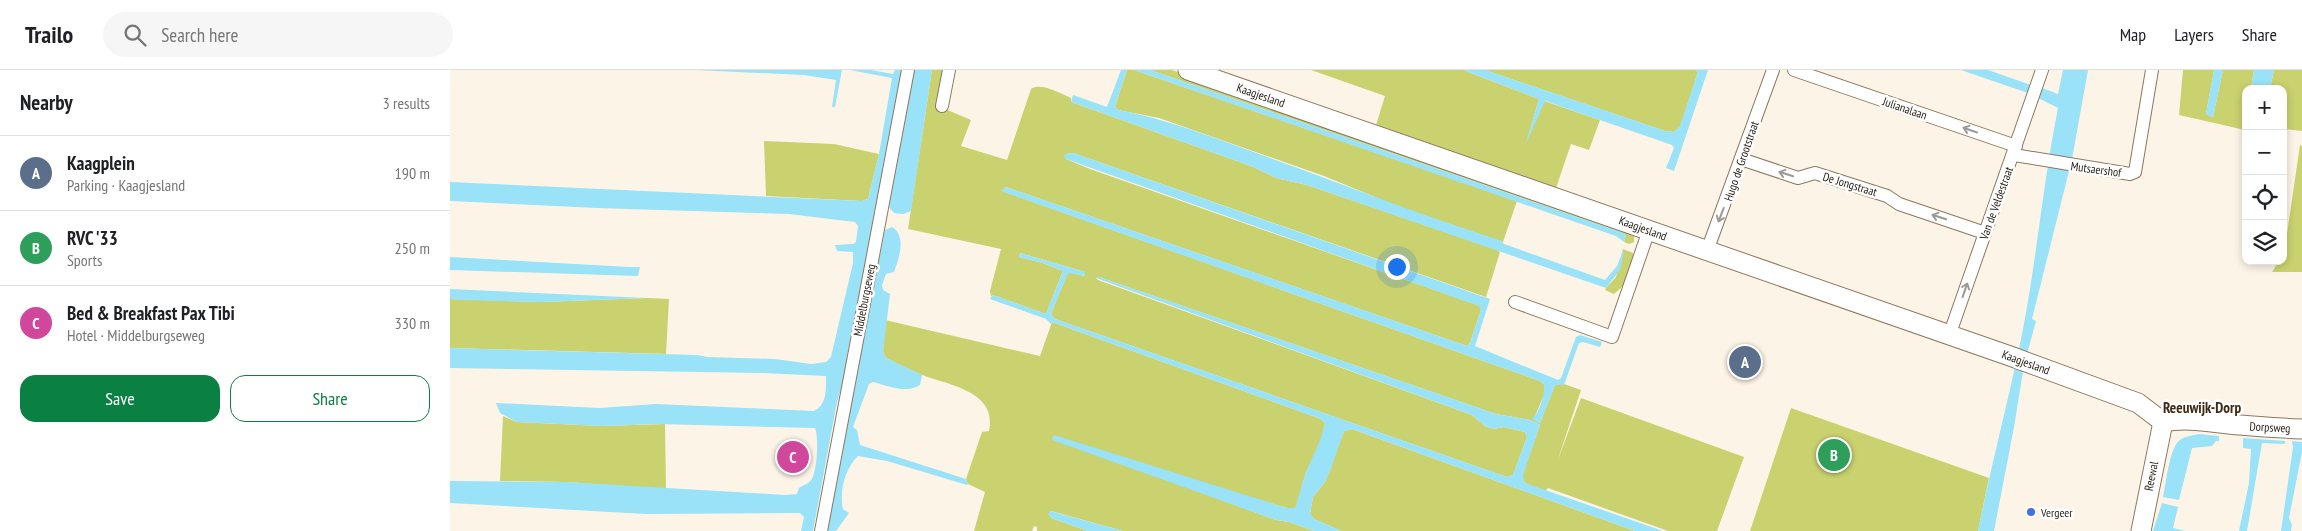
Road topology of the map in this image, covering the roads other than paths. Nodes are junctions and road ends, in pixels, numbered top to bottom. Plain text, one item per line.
1 (908, 70) edge
2 (949, 70) edge
3 (1188, 70) edge
4 (1773, 70) edge
5 (1794, 70) edge
6 (2152, 70) edge
7 (2040, 75) edge
8 (942, 106) dead end
9 (2015, 150) junction
10 (1741, 159) junction
11 (1649, 230) junction
12 (1985, 232) junction
13 (1707, 251) junction
14 (1516, 302) dead end
15 (1949, 336) junction
16 (2162, 422) junction
17 (2302, 429) edge
18 (821, 531) edge
19 (2141, 531) edge

1 - 18 street, Middelburgseweg
2 - 8 street
3 - 11 street, Kaagjesland
4 - 10 street, Hugo de Grootstraat
9 -> 5 street, Julianalaan
6 - 9 street, Mutsaershof
7 - 9 street, Van de Veldestraat
9 - 12 street, Van de Veldestraat
12 -> 10 street, De Jongstraat
10 -> 13 street, Hugo de Grootstraat
11 - 13 street, Kaagjesland
11 - 14 street
15 -> 12 street, Van de Veldestraat
13 - 15 street, Kaagjesland
15 - 16 street, Kaagjesland
16 - 17 street, Dorpsweg
16 - 19 street, Reewal

